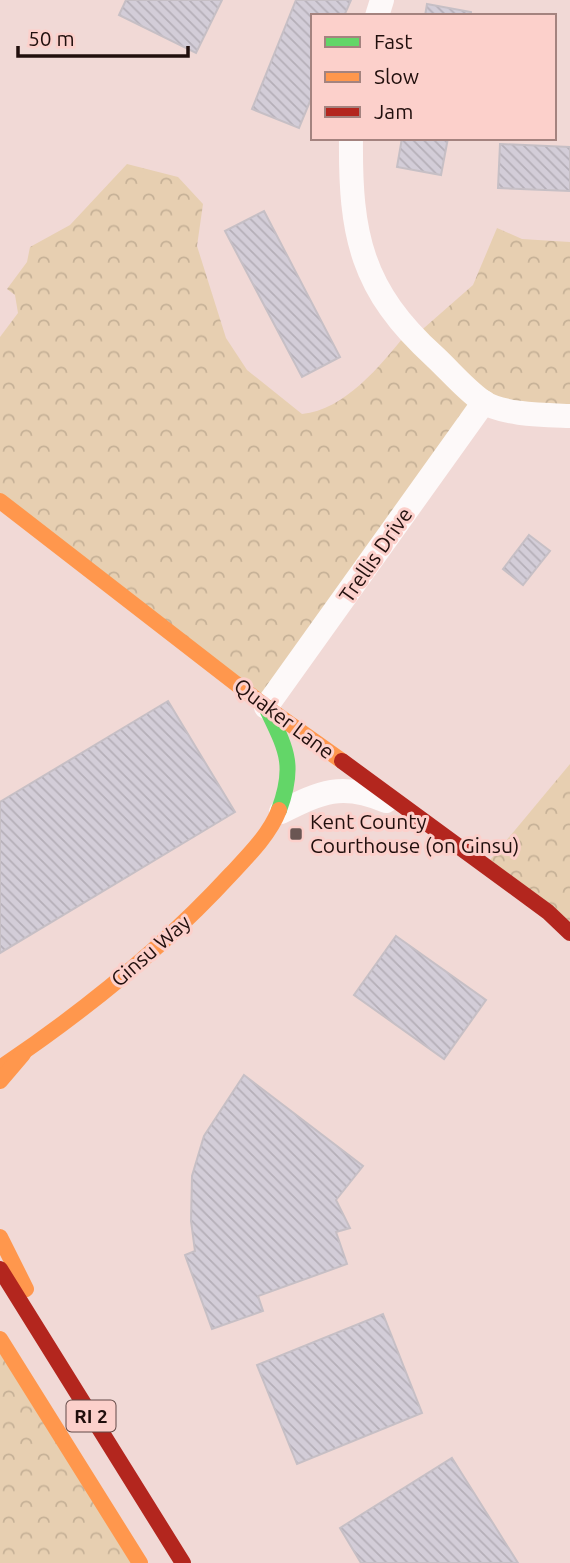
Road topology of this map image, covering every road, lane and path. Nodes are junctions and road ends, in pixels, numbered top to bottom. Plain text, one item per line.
1 (351, 140) edge
2 (484, 402) junction
3 (570, 416) edge
4 (0, 501) edge
5 (266, 707) junction
6 (410, 811) junction
7 (281, 812) junction
8 (570, 933) edge
9 (23, 1054) junction
10 (0, 1061) edge
11 (0, 1068) edge
12 (0, 1081) edge
13 (0, 1237) edge
14 (0, 1269) edge
15 (0, 1339) edge
16 (80, 1398) junction
17 (140, 1563) edge
18 (183, 1563) edge

1 - 2 street
2 - 3 street
2 - 5 street, Trellis Drive
4 - 5 street, Quaker Lane
5 - 6 street, Quaker Lane
5 - 7 street, Ginsu Way
6 - 7 street, Ginsu Way
6 - 8 street, Quaker Lane
7 - 9 street, Ginsu Way
9 - 10 street
9 - 11 street, Ginsu Way
9 - 12 street
13 - 16 street
14 - 16 street, RI 2
15 - 17 street, RI 2
16 - 18 street, RI 2

